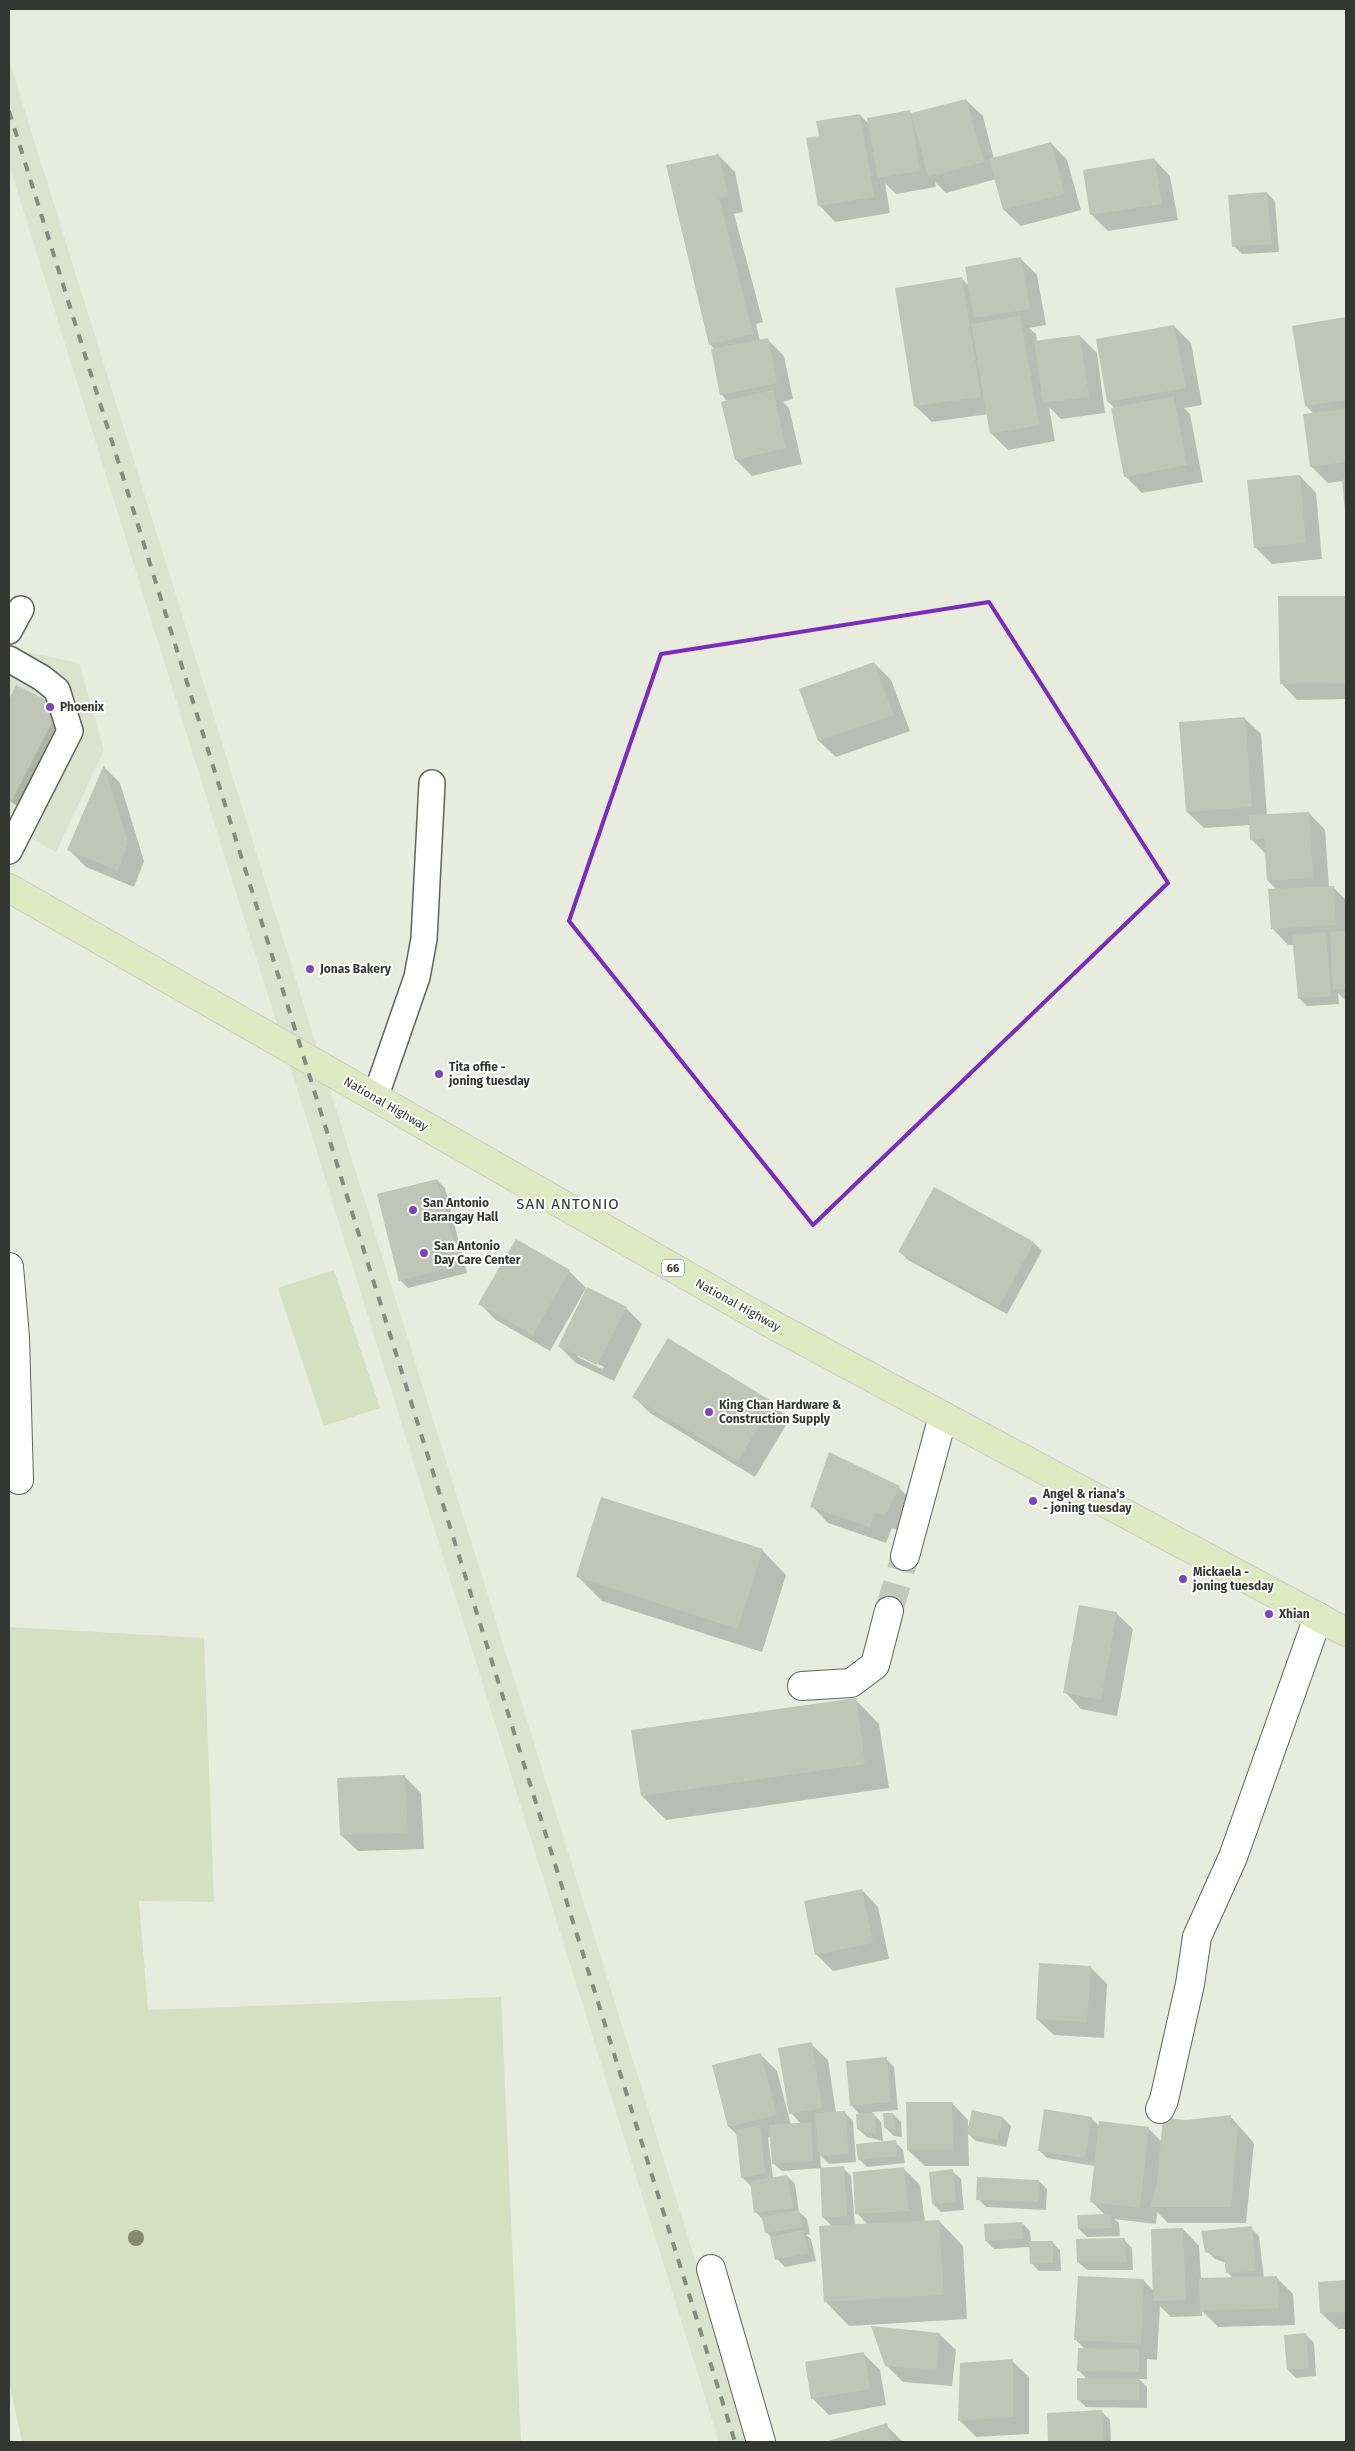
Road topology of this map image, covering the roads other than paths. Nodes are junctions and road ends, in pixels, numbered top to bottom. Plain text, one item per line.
1 (21, 609) dead end
2 (9, 631) edge
3 (9, 659) edge
4 (432, 783) dead end
5 (9, 851) edge
6 (9, 888) edge
7 (375, 1098) junction
8 (9, 1267) edge
9 (943, 1416) junction
10 (19, 1480) dead end
11 (905, 1556) tunnel mouth
12 (890, 1611) tunnel mouth
13 (1318, 1617) junction
14 (1346, 1632) edge
15 (802, 1686) dead end
16 (1160, 2109) dead end
17 (711, 2268) dead end
18 (761, 2442) edge

1 - 2 lane
3 - 5 lane
4 - 7 lane
6 - 7 main road, National Highway / 66
7 - 9 main road, National Highway / 66
8 - 10 street
9 - 11 street
9 - 13 main road, National Highway / 66
12 - 15 street
13 - 14 main road, National Highway / 66
13 - 16 street
17 - 18 street

